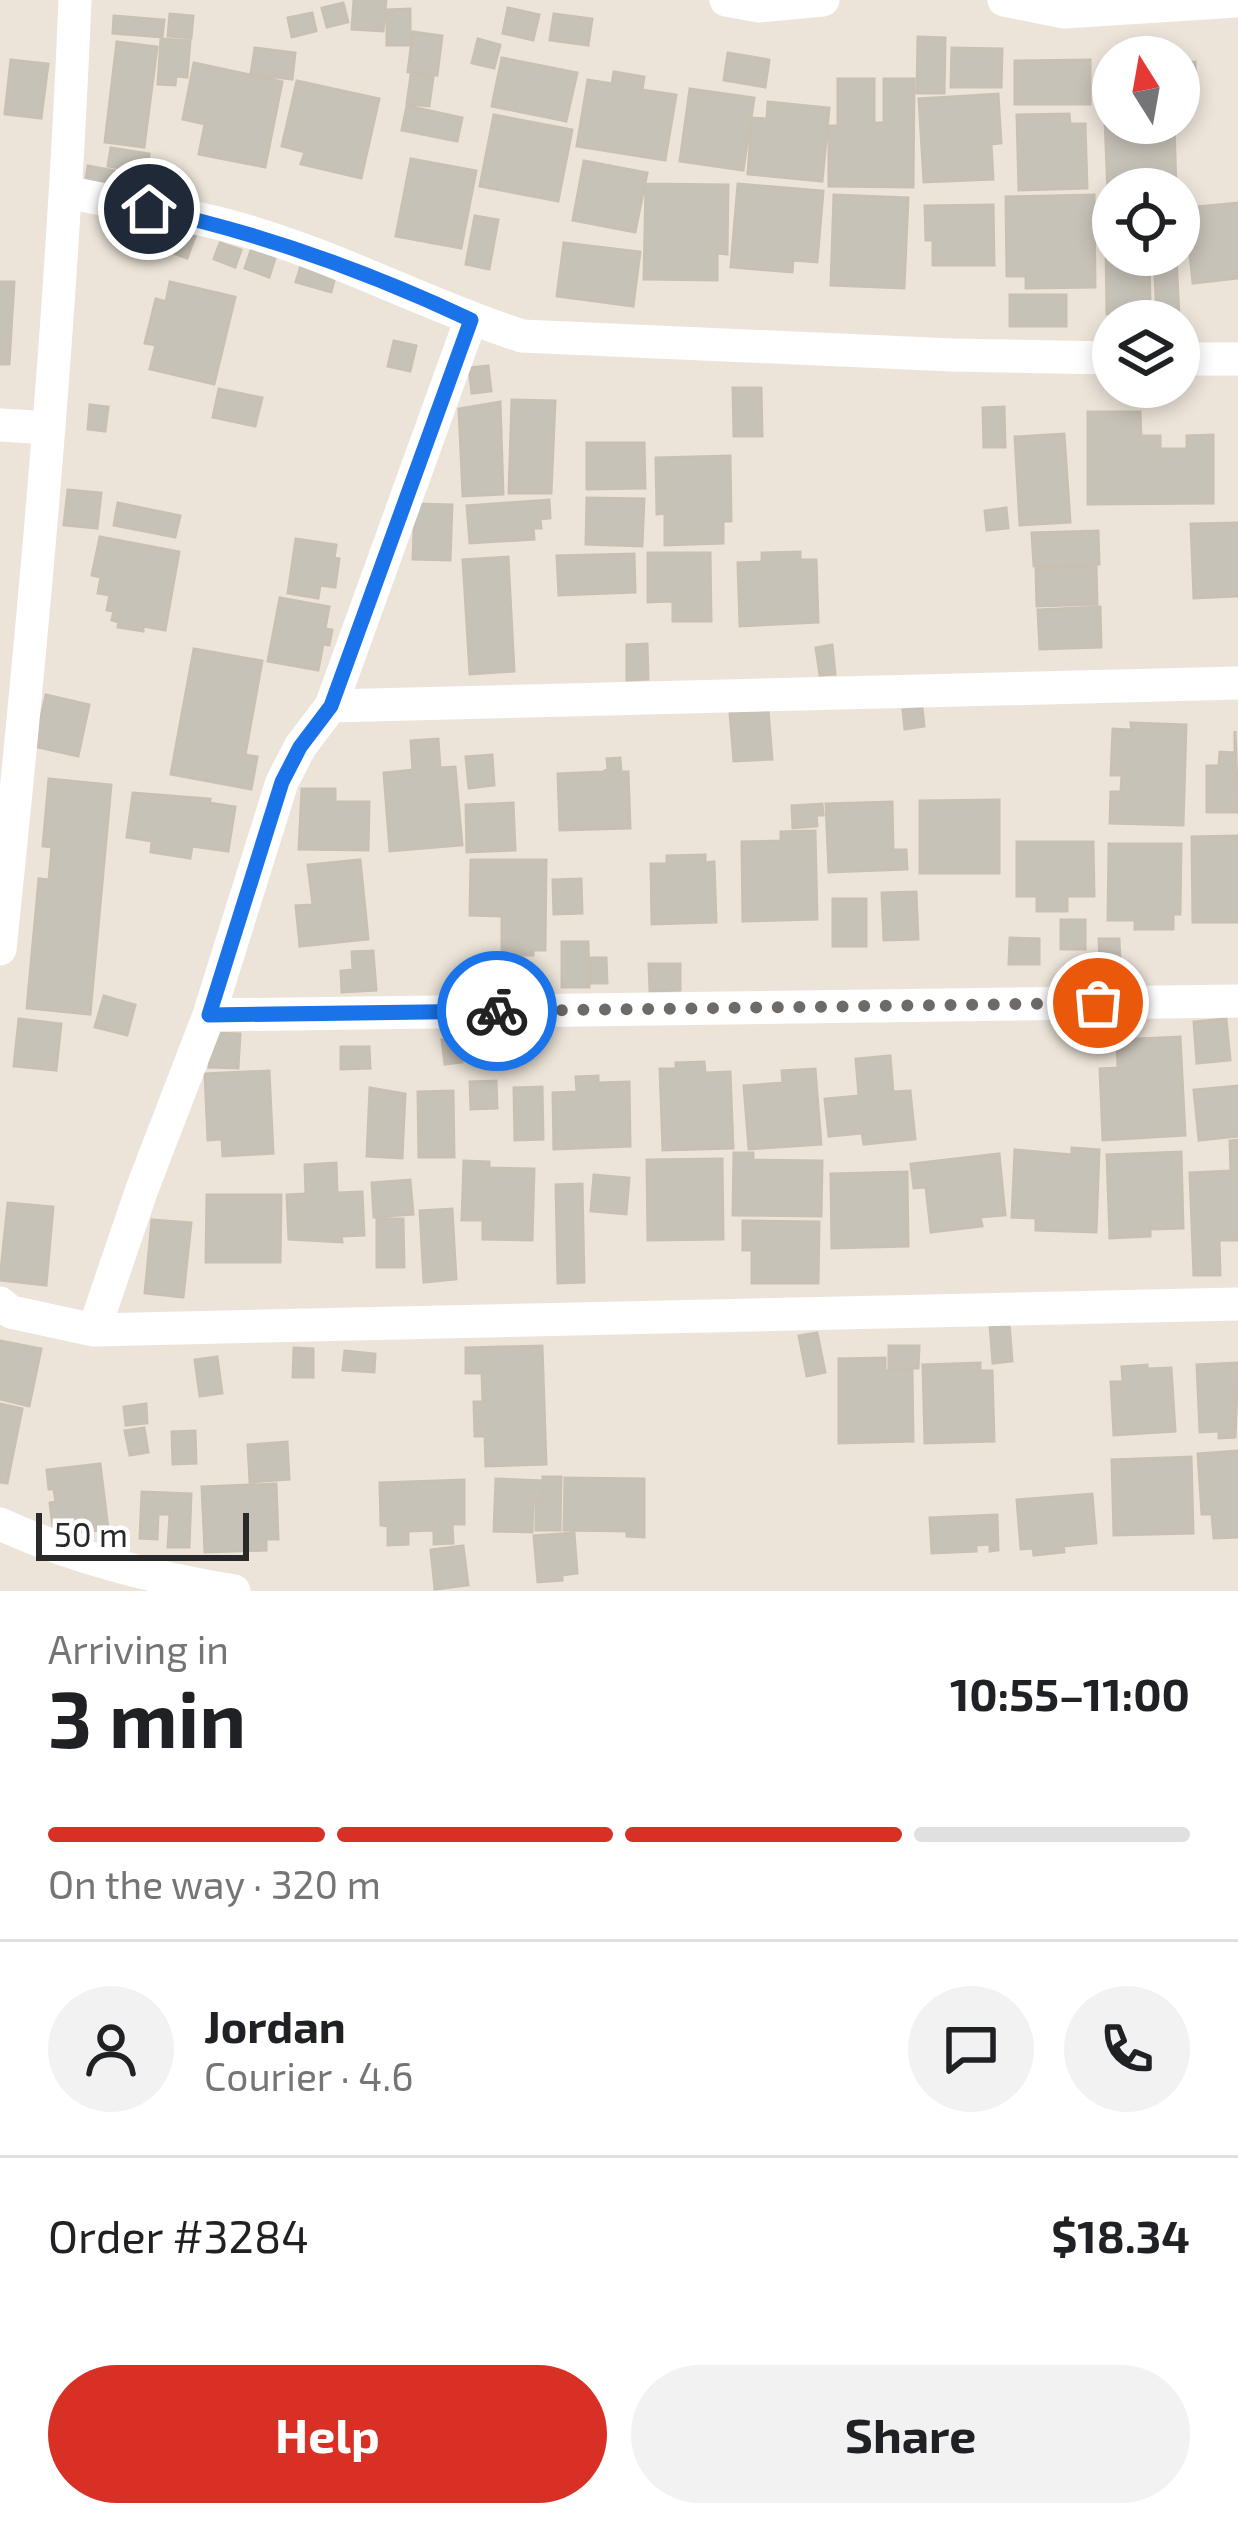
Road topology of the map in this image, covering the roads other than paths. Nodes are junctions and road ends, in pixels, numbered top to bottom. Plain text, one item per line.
1 (75, 0) edge
2 (726, 0) edge
3 (823, 0) edge
4 (1004, 0) edge
5 (1238, 1) edge
6 (68, 192) junction
7 (471, 320) junction
8 (1092, 358) edge
9 (1200, 358) edge
10 (1238, 359) edge
11 (0, 425) edge
12 (49, 428) junction
13 (1238, 683) edge
14 (331, 706) junction
15 (10, 757) edge
16 (0, 949) edge
17 (1238, 1001) edge
18 (209, 1015) junction
19 (0, 1303) edge
20 (1238, 1304) edge
21 (94, 1330) junction
22 (0, 1524) edge
23 (234, 1591) edge

1 - 6 street
2 - 3 street
4 - 5 street
6 - 7 street
6 - 12 street
7 - 8 street
7 - 14 street
9 - 10 street
11 - 12 street
12 - 15 street
13 - 14 street
14 - 18 street
15 - 16 street
17 - 18 street
18 - 21 street
19 - 21 street
20 - 21 street
22 - 23 street

